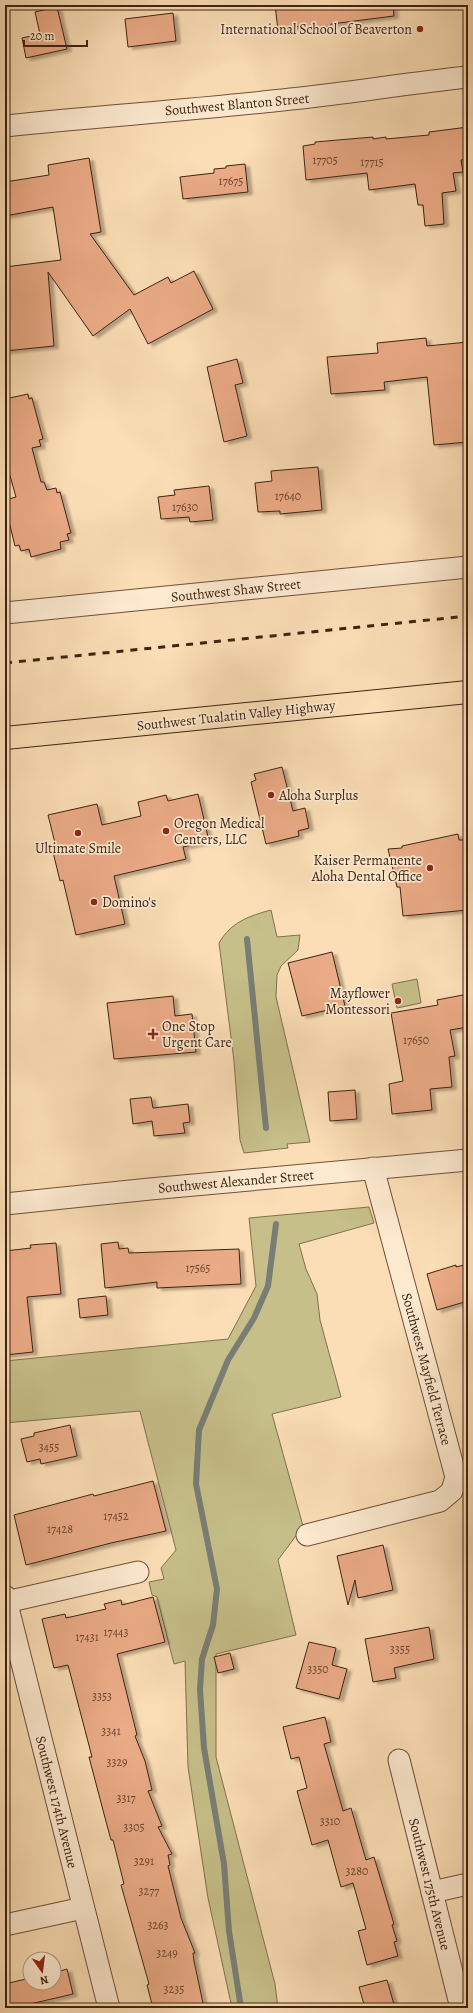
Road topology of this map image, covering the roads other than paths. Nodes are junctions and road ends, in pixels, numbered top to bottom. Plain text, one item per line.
1 (468, 77) edge
2 (5, 126) edge
3 (468, 567) edge
4 (5, 614) edge
5 (468, 692) edge
6 (5, 738) edge
7 (468, 1160) edge
8 (373, 1168) junction
9 (5, 1204) edge
10 (306, 1535) dead end
11 (138, 1572) dead end
12 (6, 1599) edge
13 (399, 1760) dead end
14 (468, 1884) edge
15 (432, 1892) junction
16 (83, 1908) junction
17 (5, 1924) edge
18 (109, 2008) edge
19 (461, 2008) edge

1 - 2 street, Southwest Blanton Street
3 - 4 street, Southwest Shaw Street
5 - 6 main road, Southwest Tualatin Valley Highway
7 - 8 street, Southwest Alexander Street
8 - 9 street, Southwest Alexander Street
8 - 10 street, Southwest Mayfield Terrace
11 - 12 street
12 - 16 street, Southwest 174th Avenue
13 - 15 street, Southwest 175th Avenue
14 - 15 street
15 - 19 street, Southwest 175th Avenue
16 - 17 street
16 - 18 street, Southwest 174th Avenue

